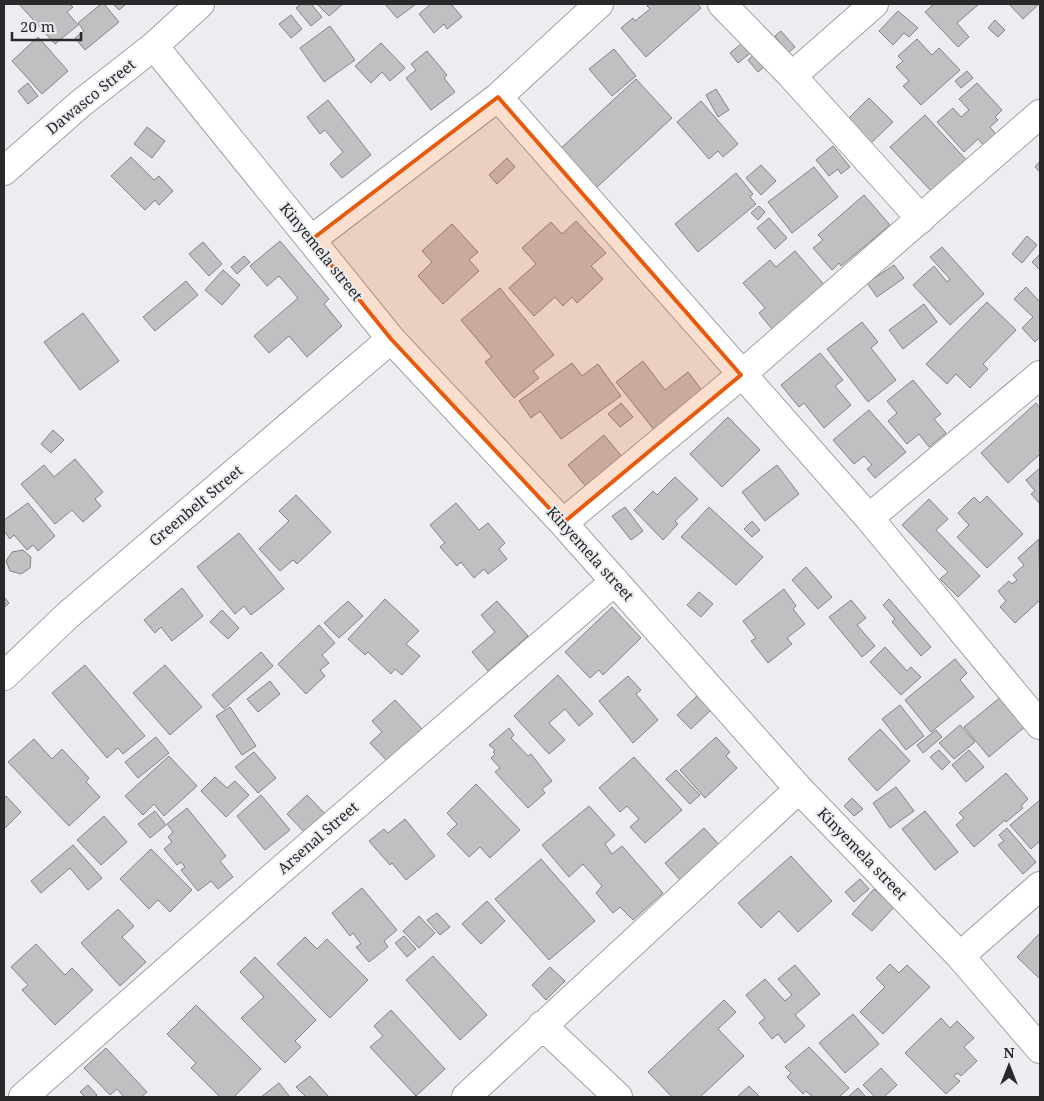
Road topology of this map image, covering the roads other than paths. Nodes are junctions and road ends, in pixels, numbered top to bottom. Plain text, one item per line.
1 (200, 4) edge
2 (599, 4) edge
3 (722, 4) edge
4 (874, 4) edge
5 (154, 46) junction
6 (792, 76) junction
7 (498, 97) junction
8 (1040, 114) edge
9 (4, 171) edge
10 (921, 219) junction
11 (311, 240) junction
12 (391, 339) junction
13 (741, 375) junction
14 (1040, 376) edge
15 (869, 518) junction
16 (564, 523) junction
17 (615, 581) junction
18 (4, 676) edge
19 (1040, 725) edge
20 (800, 789) junction
21 (1040, 886) edge
22 (960, 956) junction
23 (542, 1024) junction
24 (1040, 1049) edge
25 (23, 1097) edge
26 (466, 1097) edge
27 (618, 1097) edge

1 - 5 street, Dawasco Street
2 - 7 street
3 - 6 street
4 - 6 street
5 - 9 street, Dawasco Street
5 - 11 street, Kinyemela street
6 - 10 street
7 - 11 street
7 - 13 street
8 - 10 street
10 - 13 street
11 - 12 street, Kinyemela street
12 - 16 street, Kinyemela street
12 - 18 street, Greenbelt Street
13 - 15 street
13 - 16 street
14 - 15 street
15 - 19 street
16 - 17 street, Kinyemela street
17 - 20 street, Kinyemela street
17 - 25 street, Arsenal Street
20 - 22 street, Kinyemela street
20 - 23 street
21 - 22 street
22 - 24 street, Kinyemela street
23 - 26 street
23 - 27 street

